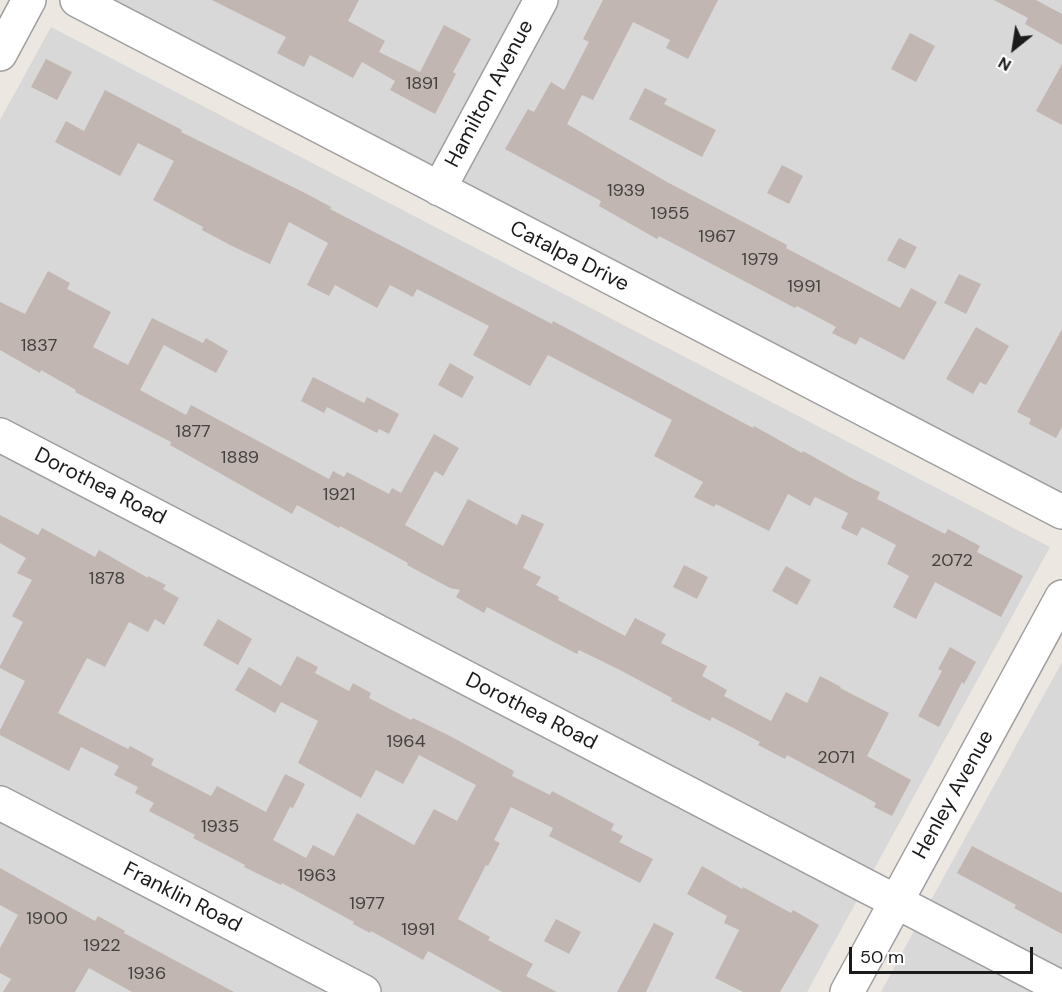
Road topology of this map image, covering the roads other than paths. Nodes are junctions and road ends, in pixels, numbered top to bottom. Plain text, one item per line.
1 (29, 0) edge
2 (77, 0) edge
3 (541, 0) edge
4 (0, 54) edge
5 (439, 189) junction
6 (0, 435) edge
7 (1062, 512) edge
8 (1062, 597) edge
9 (0, 803) edge
10 (896, 902) junction
11 (1062, 988) edge
12 (364, 992) edge
13 (847, 992) edge

1 - 4 street
2 - 5 street, Catalpa Drive
3 - 5 street, Hamilton Avenue
5 - 7 street, Catalpa Drive
6 - 10 street, Dorothea Road
8 - 10 street, Henley Avenue
9 - 12 street, Franklin Road
10 - 11 street, Dorothea Road
10 - 13 street, Henley Avenue

